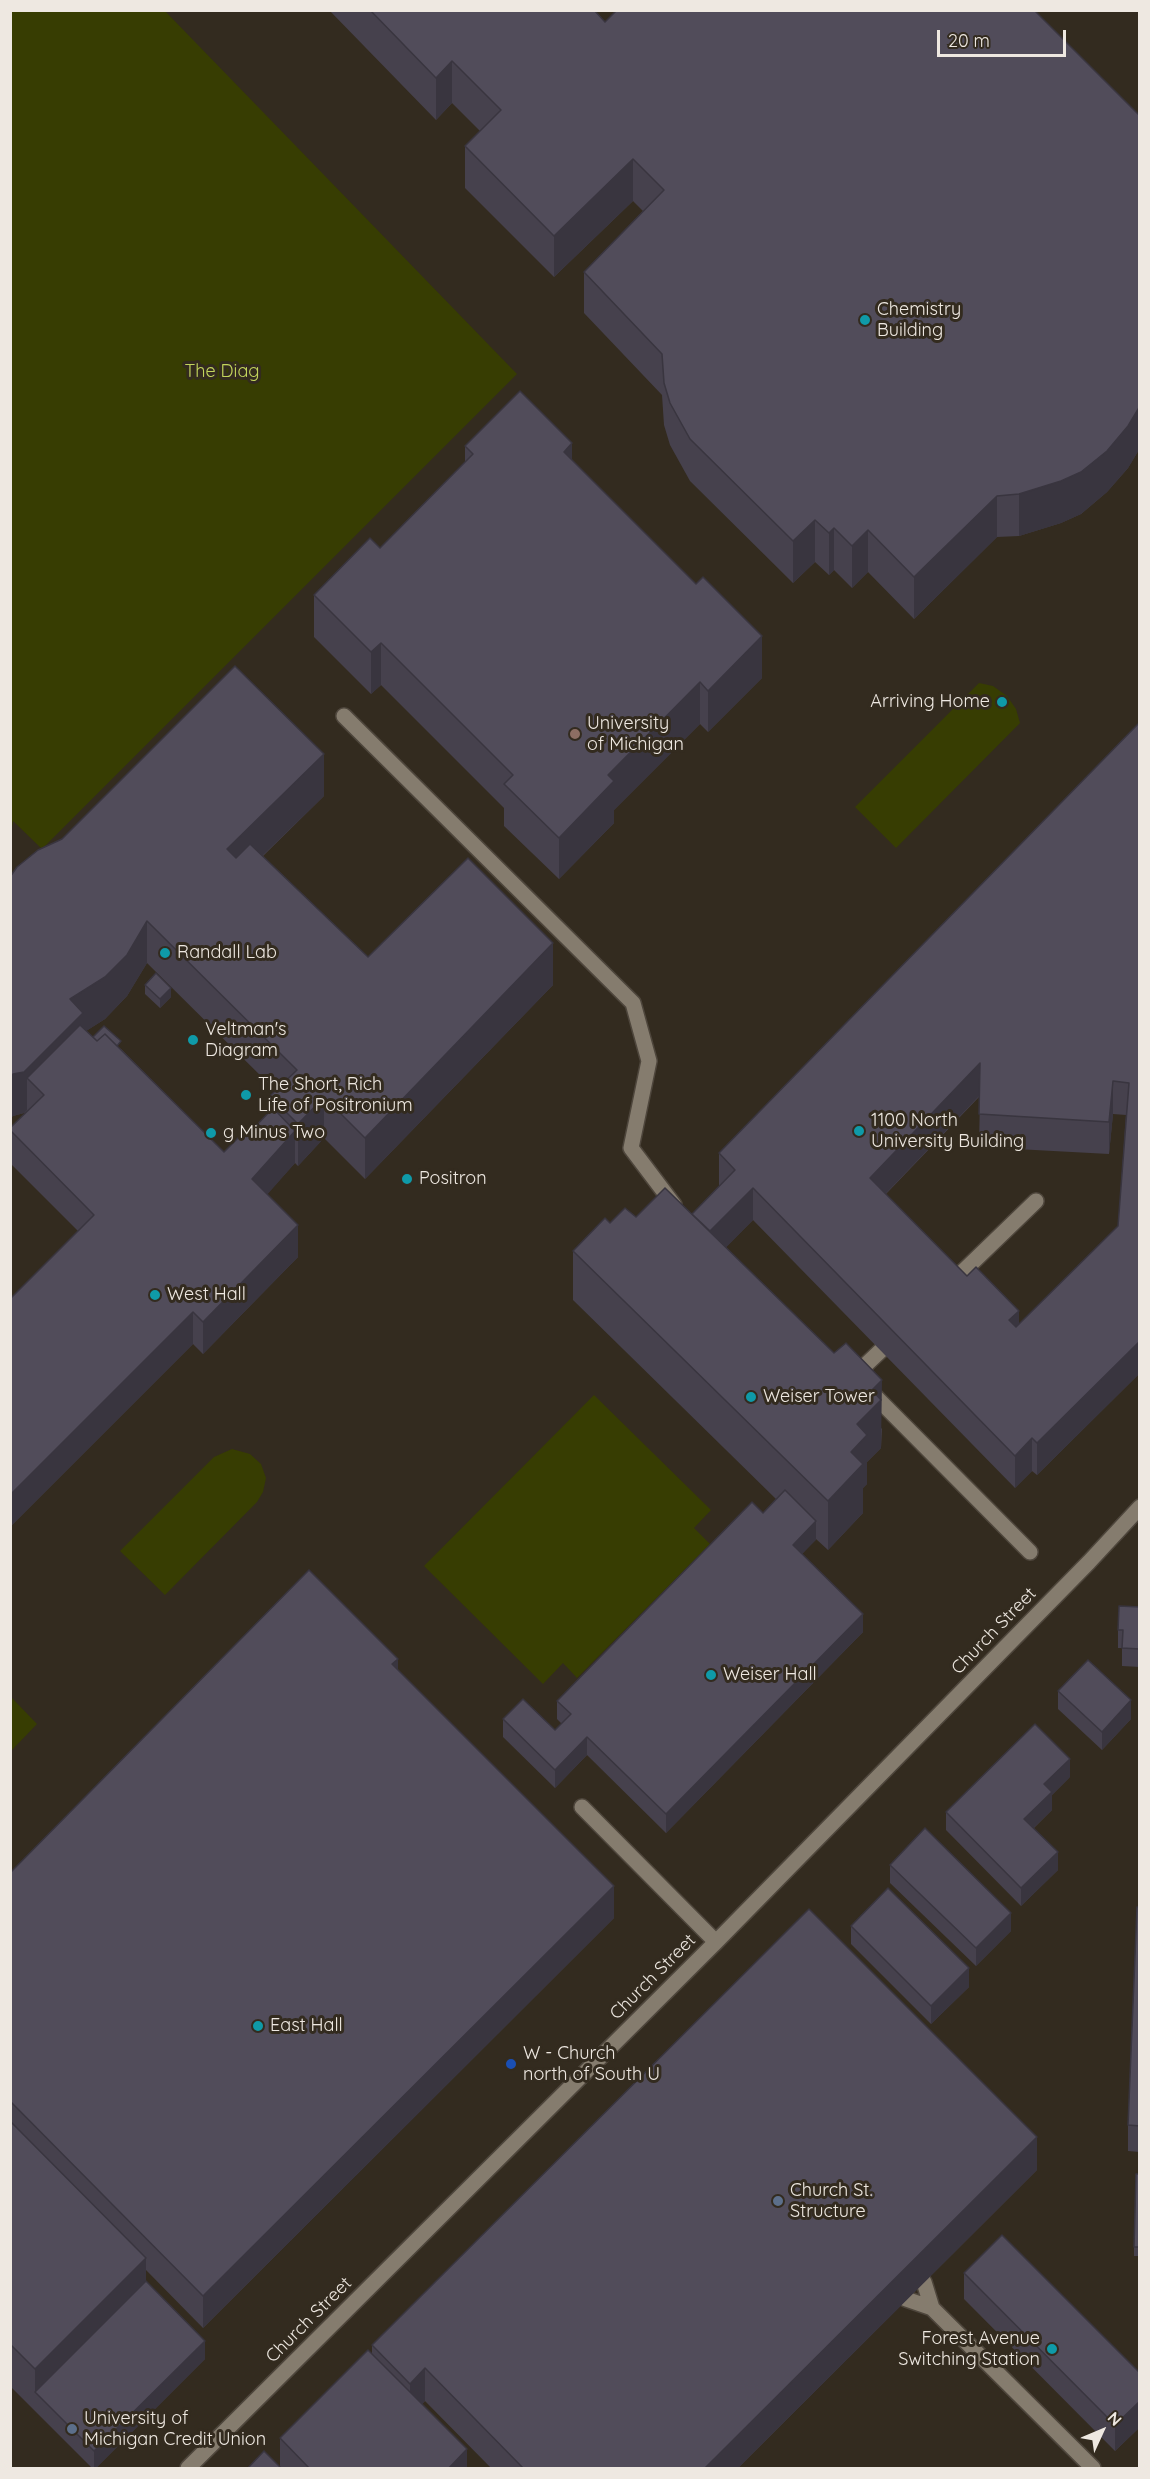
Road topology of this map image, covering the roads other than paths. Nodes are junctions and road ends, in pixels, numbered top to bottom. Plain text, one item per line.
1 (344, 716) dead end
2 (1036, 1201) dead end
3 (686, 1221) edge
4 (936, 1298) edge
5 (904, 1329) edge
6 (1140, 1507) edge
7 (1030, 1552) dead end
8 (582, 1807) dead end
9 (716, 1942) junction
10 (924, 2282) edge
11 (906, 2299) edge
12 (932, 2308) junction
13 (188, 2469) edge
14 (1093, 2469) edge

1 - 3 street
2 - 4 street
5 - 7 street
6 - 9 street, Church Street
8 - 9 street
9 - 13 street, Church Street
10 - 12 street
11 - 12 street
12 - 14 street

